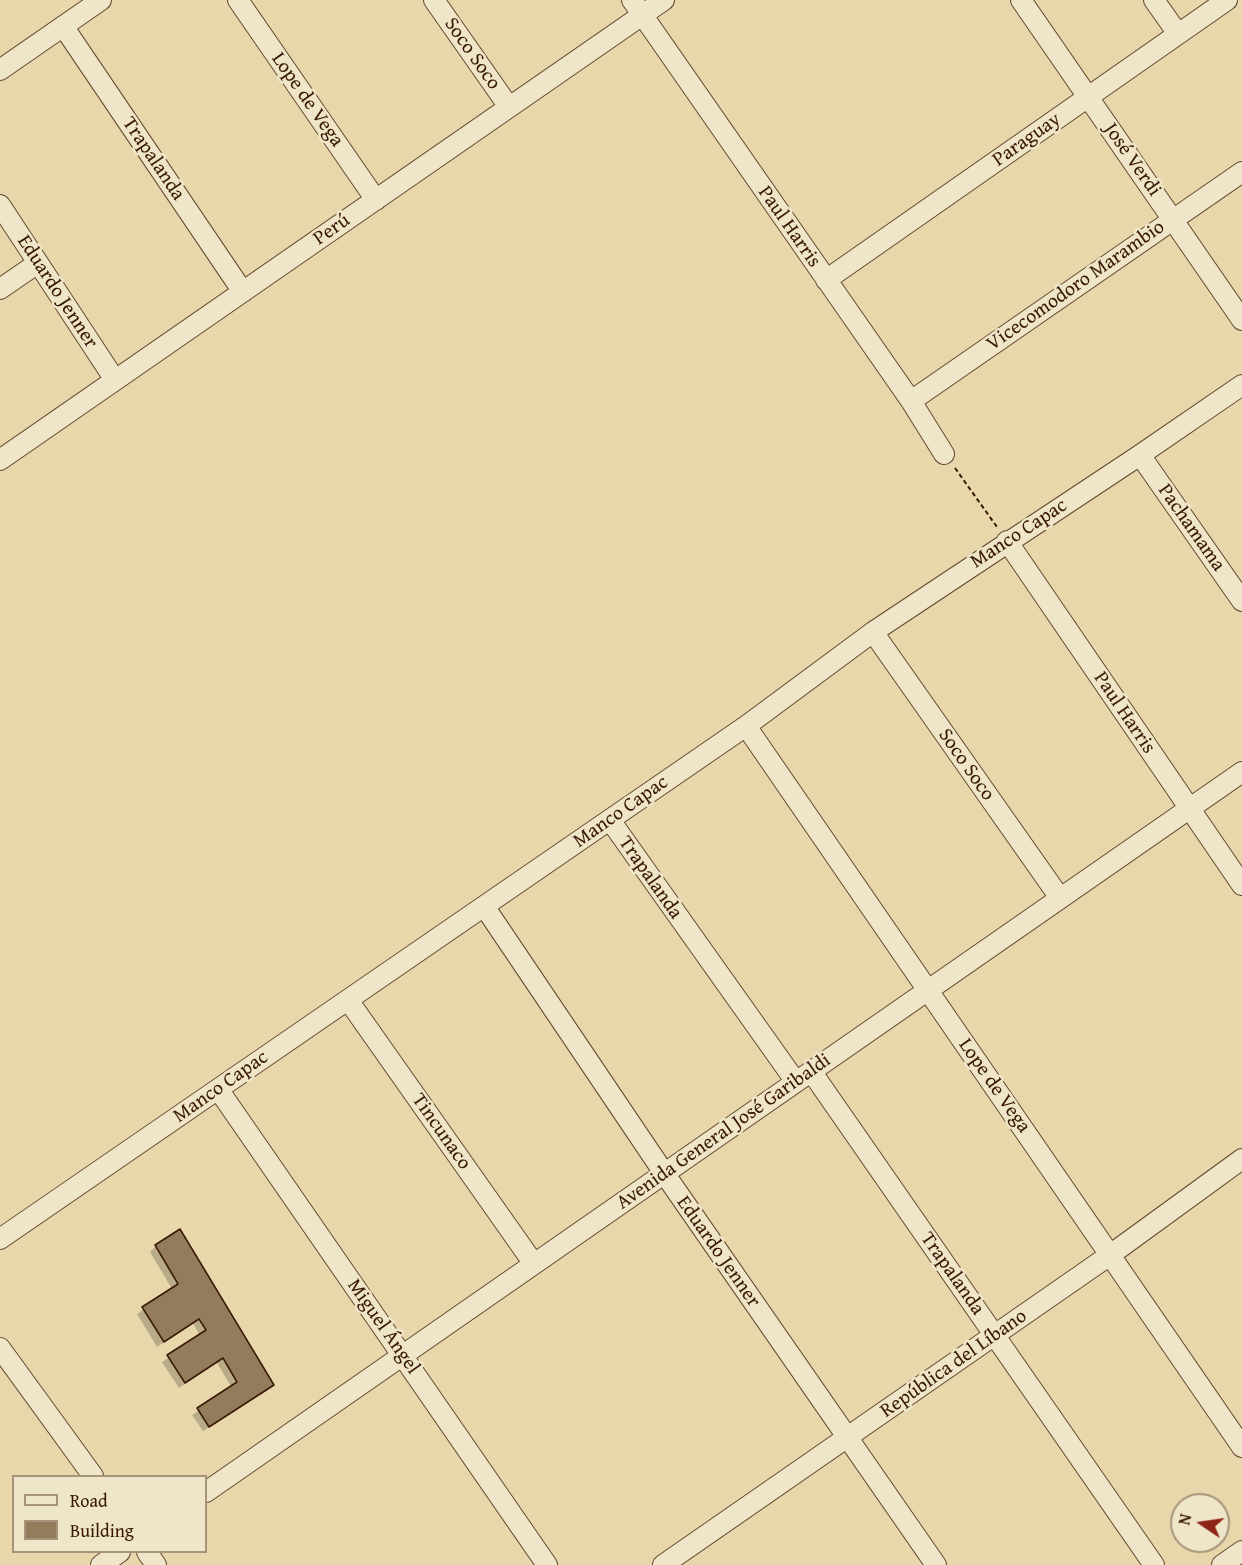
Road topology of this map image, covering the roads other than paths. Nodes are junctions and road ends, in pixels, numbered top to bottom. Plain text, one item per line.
1 (101, 0) edge
2 (238, 0) edge
3 (434, 0) edge
4 (664, 0) edge
5 (1021, 0) edge
6 (1154, 0) edge
7 (1227, 0) edge
8 (637, 8) edge
9 (63, 26) junction
10 (1178, 34) junction
11 (0, 70) edge
12 (1088, 97) junction
13 (509, 107) junction
14 (1242, 171) edge
15 (376, 200) junction
16 (0, 205) edge
17 (1173, 219) junction
18 (38, 262) junction
19 (826, 280) junction
20 (0, 289) edge
21 (243, 292) junction
22 (1242, 320) edge
23 (115, 380) junction
24 (1242, 385) edge
25 (911, 401) junction
26 (944, 454) road end
27 (1140, 455) junction
28 (0, 460) edge
29 (1007, 541) junction
30 (1242, 601) edge
31 (873, 632) junction
32 (746, 726) junction
33 (1242, 771) edge
34 (1189, 808) junction
35 (610, 820) junction
36 (1242, 885) edge
37 (1060, 898) junction
38 (484, 906) junction
39 (927, 990) junction
40 (348, 1000) junction
41 (803, 1077) junction
42 (218, 1089) junction
43 (1242, 1159) edge
44 (664, 1173) junction
45 (0, 1239) edge
46 (1110, 1255) junction
47 (534, 1264) junction
48 (995, 1336) junction
49 (0, 1348) edge
50 (402, 1355) junction
51 (848, 1437) junction
52 (1242, 1447) edge
53 (92, 1475) edge
54 (207, 1491) edge
55 (1242, 1551) edge
56 (117, 1553) edge
57 (101, 1565) edge
58 (547, 1565) edge
59 (663, 1565) edge
60 (936, 1565) edge
61 (1154, 1565) edge
62 (1222, 1565) edge

1 - 9 street
2 - 15 street, Lope de Vega
3 - 13 street, Soco Soco
4 - 8 street, Perú
5 - 12 street, José Verdi
6 - 10 street
7 - 10 street, Paraguay
8 - 13 street, Perú
8 - 19 street, Paul Harris
9 - 11 street
9 - 21 street, Trapalanda
10 - 12 street, Paraguay
12 - 17 street, José Verdi
12 - 19 street, Paraguay
13 - 15 street, Perú
14 - 17 street, Vicecomodoro Marambio
15 - 21 street, Perú
16 - 18 street, Eduardo Jenner
17 - 22 street, José Verdi
17 - 25 street, Vicecomodoro Marambio
18 - 20 street
18 - 23 street, Eduardo Jenner
19 - 25 street, Paul Harris
21 - 23 street, Perú
23 - 28 street, Perú
24 - 27 street, Manco Capac
25 - 26 street, Paul Harris
27 - 29 street, Manco Capac
27 - 30 street, Pachamama
29 - 31 street, Manco Capac
29 - 34 street, Paul Harris
31 - 32 street, Manco Capac
31 - 37 street, Soco Soco
32 - 35 street, Manco Capac
32 - 39 street, Lope de Vega
33 - 34 street, Avenida General José Garibaldi
34 - 36 street, Paul Harris
34 - 37 street, Avenida General José Garibaldi
35 - 38 street, Manco Capac
35 - 41 street, Trapalanda
37 - 39 street, Avenida General José Garibaldi
38 - 40 street, Manco Capac
38 - 44 street, Eduardo Jenner
39 - 41 street, Avenida General José Garibaldi
39 - 46 street, Lope de Vega
40 - 42 street, Manco Capac
40 - 47 street, Tincunaco
41 - 44 street, Avenida General José Garibaldi
41 - 48 street, Trapalanda
42 - 45 street, Manco Capac
42 - 50 street, Miguel Ángel
43 - 46 street, República del Líbano
44 - 47 street, Avenida General José Garibaldi
44 - 51 street, Eduardo Jenner
46 - 48 street, República del Líbano
46 - 52 street, Lope de Vega
47 - 50 street, Avenida General José Garibaldi
48 - 51 street, República del Líbano
48 - 61 street, Trapalanda
49 - 53 street
50 - 54 street, Avenida General José Garibaldi
50 - 58 street, Miguel Ángel
51 - 59 street, República del Líbano
51 - 60 street, Eduardo Jenner
55 - 62 street
56 - 57 street

